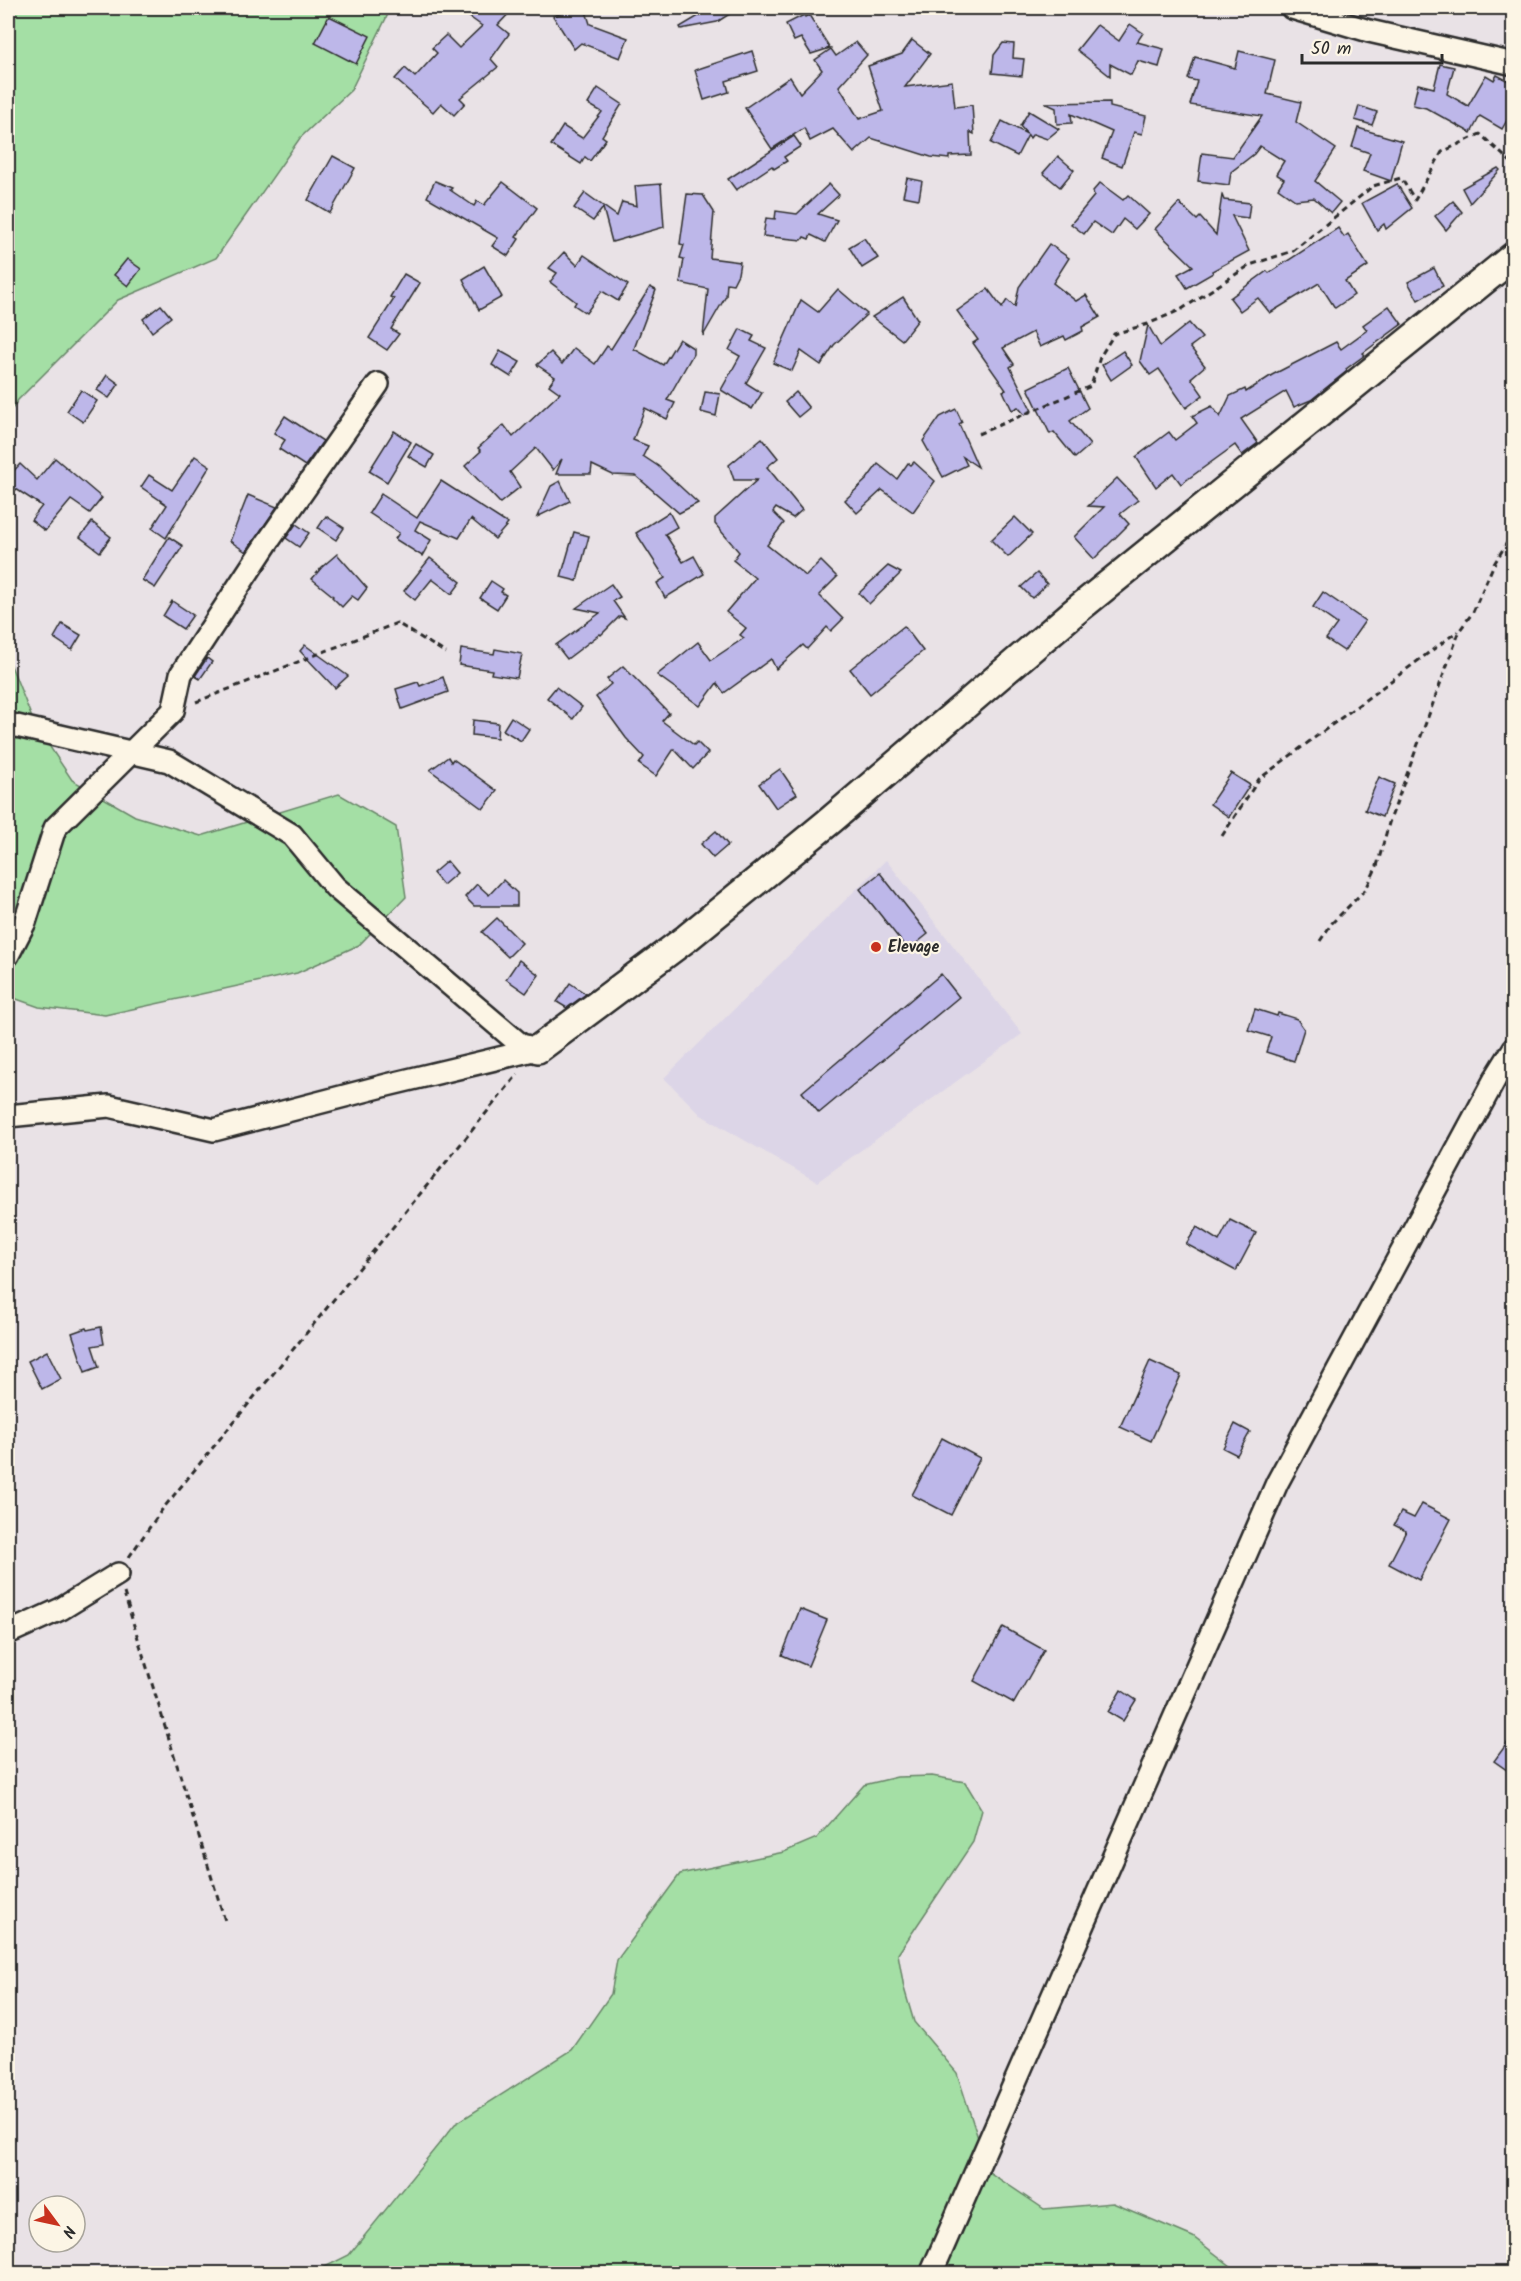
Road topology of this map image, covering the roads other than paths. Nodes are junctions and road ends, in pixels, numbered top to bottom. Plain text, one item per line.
1 (1292, 8) edge
2 (1514, 64) edge
3 (1514, 256) edge
4 (378, 384) dead end
5 (8, 724) edge
6 (132, 753) junction
7 (8, 955) edge
8 (1514, 1048) edge
9 (538, 1049) junction
10 (8, 1116) edge
11 (118, 1574) road end
12 (8, 1633) edge
13 (931, 2274) edge

1 - 2 street
3 - 9 street
4 - 6 street
5 - 6 street
6 - 7 street
6 - 9 street
8 - 13 street
9 - 10 street
11 - 12 street

